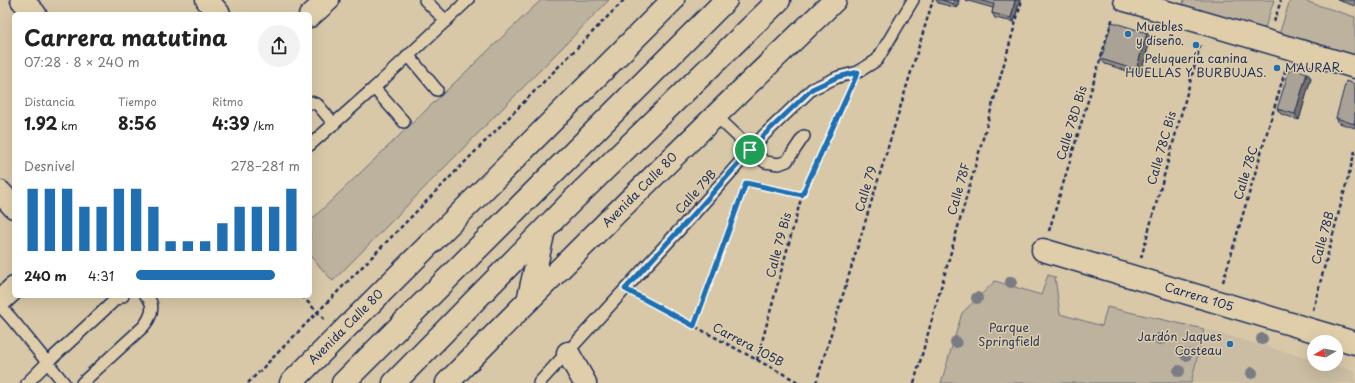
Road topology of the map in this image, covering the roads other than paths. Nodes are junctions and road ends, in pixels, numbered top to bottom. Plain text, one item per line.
1 (22, 0) edge
2 (207, 0) edge
3 (425, 0) edge
4 (468, 0) edge
5 (673, 0) edge
6 (726, 0) edge
7 (779, 0) edge
8 (835, 0) edge
9 (913, 0) edge
10 (326, 1) edge
11 (1120, 8) edge
12 (33, 12) edge
13 (217, 12) edge
14 (312, 14) edge
15 (446, 21) junction
16 (408, 55) junction
17 (1355, 67) edge
18 (374, 88) junction
19 (437, 90) dead end
20 (312, 104) edge
21 (714, 115) junction
22 (404, 122) dead end
23 (334, 124) junction
24 (804, 136) dead end
25 (312, 143) edge
26 (750, 150) junction
27 (0, 192) edge
28 (12, 205) edge
29 (544, 230) junction
30 (1043, 250) road end
31 (12, 290) edge
32 (118, 298) edge
33 (149, 298) edge
34 (0, 301) edge
35 (528, 301) junction
36 (0, 306) edge
37 (1355, 343) edge
38 (568, 353) junction
39 (47, 363) junction
40 (28, 383) edge
41 (64, 383) edge
42 (82, 383) edge
43 (291, 383) edge
44 (343, 383) edge
45 (394, 383) edge
46 (447, 383) edge
47 (539, 383) edge
48 (585, 383) edge

1 - 12 main road
2 - 13 main road
3 - 15 lane
4 - 15 lane
5 - 43 main road, Avenida Calle 80
6 - 44 main road
7 - 29 main road
8 - 21 main road, Avenida Calle 80
9 - 26 lane, Calle 79B
10 - 14 main road
11 - 17 main road
15 - 16 lane
16 - 18 lane
16 - 19 lane
18 - 22 lane
18 - 23 lane
20 - 23 lane
21 - 26 lane
21 - 35 main road, Avenida Calle 80
23 - 25 lane
24 - 26 lane
26 - 38 lane, Calle 79B
27 - 28 main road
29 - 35 main road
29 - 45 main road
30 - 37 main road, Carrera 105
31 - 34 main road
32 - 39 lane
33 - 42 lane
35 - 46 main road, Avenida Calle 80
36 - 39 lane
38 - 47 lane, Calle 79B
38 - 48 main road
39 - 40 lane
39 - 41 lane

